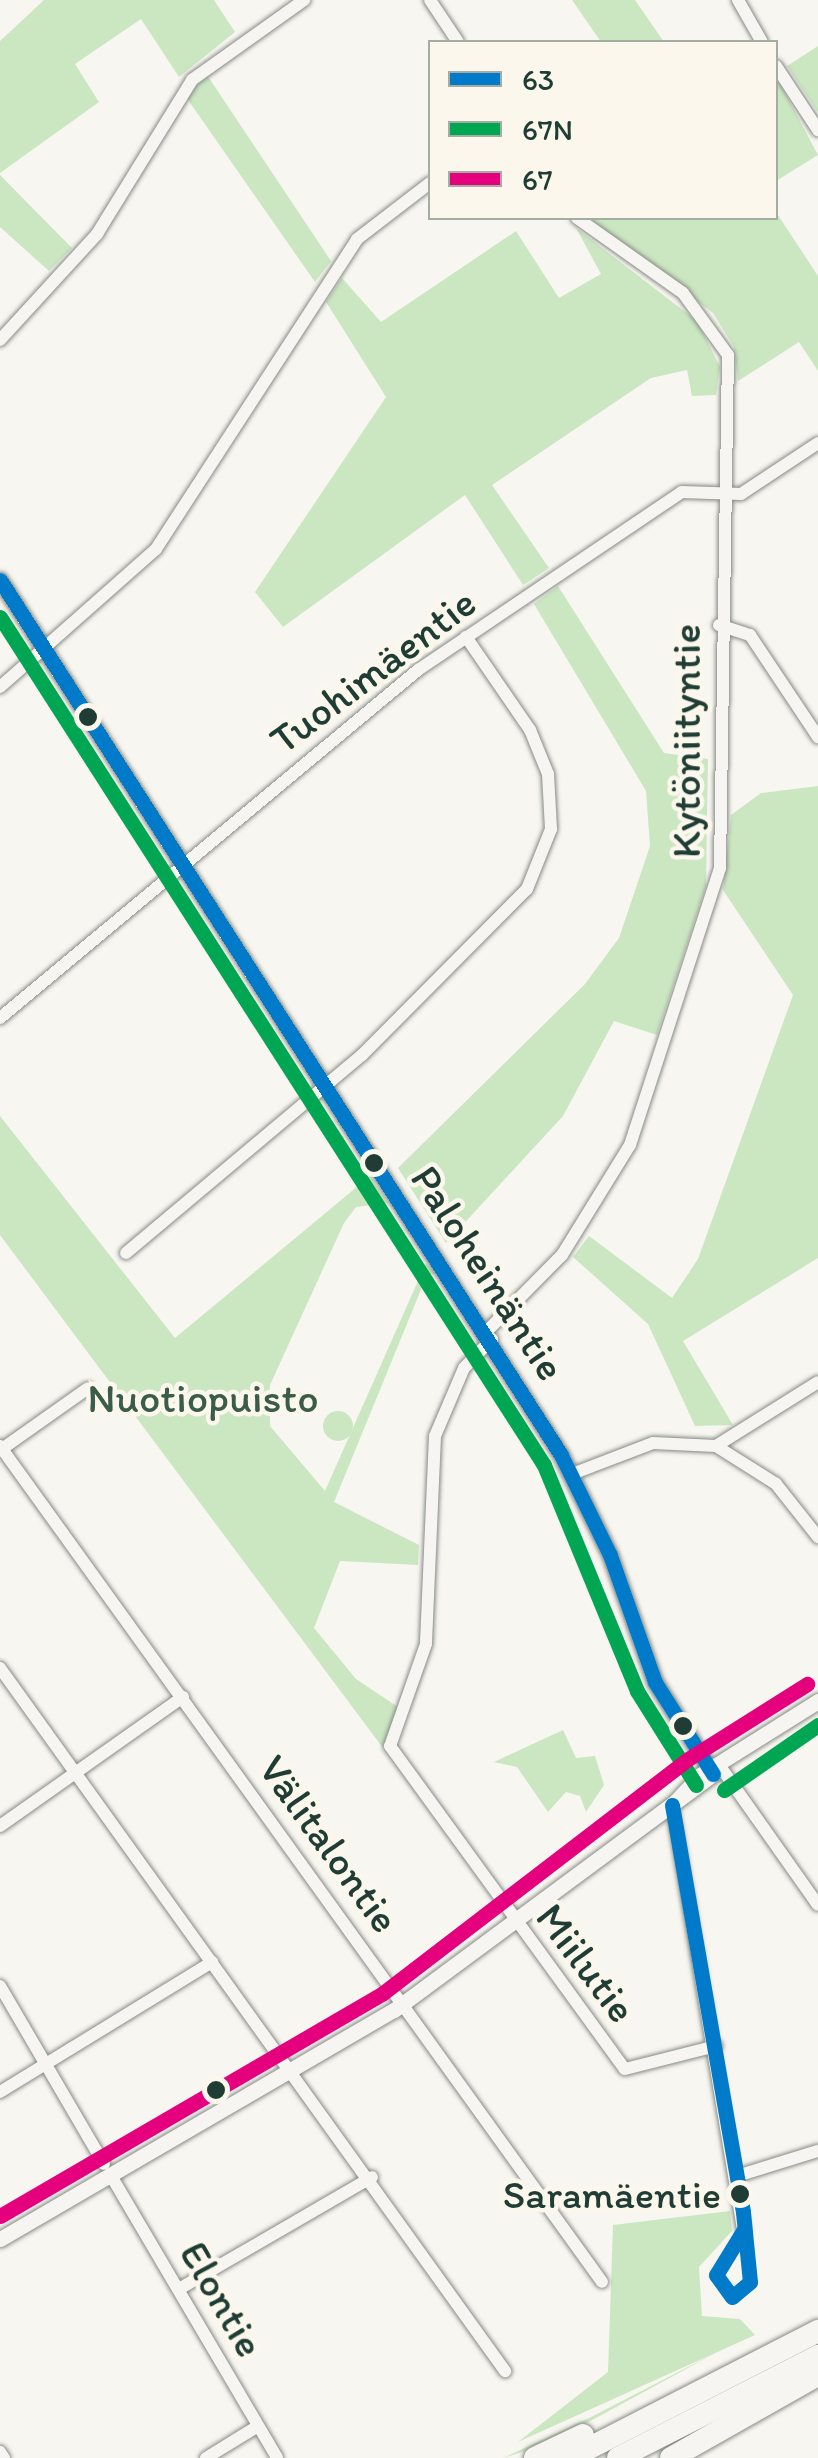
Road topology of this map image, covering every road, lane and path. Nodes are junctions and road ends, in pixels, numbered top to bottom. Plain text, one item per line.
1 (304, 0) edge
2 (430, 0) edge
3 (738, 0) edge
4 (457, 40) edge
5 (761, 40) edge
6 (778, 69) edge
7 (818, 130) edge
8 (428, 184) edge
9 (580, 220) edge
10 (0, 340) edge
11 (818, 443) edge
12 (720, 491) junction
13 (0, 580) edge
14 (719, 625) junction
15 (466, 637) junction
16 (51, 650) junction
17 (0, 687) edge
18 (818, 737) edge
19 (178, 866) junction
20 (0, 1018) edge
21 (323, 1085) junction
22 (126, 1252) dead end
23 (490, 1335) junction
24 (818, 1382) edge
25 (88, 1388) dead end
26 (716, 1446) junction
27 (1, 1447) edge
28 (572, 1474) junction
29 (818, 1537) edge
30 (0, 1668) edge
31 (182, 1697) junction
32 (818, 1702) edge
33 (389, 1741) joint
34 (718, 1772) junction
35 (74, 1773) junction
36 (672, 1805) junction
37 (0, 1826) edge
38 (818, 1905) edge
39 (513, 1920) junction
40 (212, 1962) junction
41 (0, 1986) edge
42 (404, 2003) junction
43 (716, 2046) junction
44 (46, 2064) junction
45 (294, 2073) junction
46 (0, 2092) edge
47 (818, 2151) edge
48 (107, 2169) junction
49 (737, 2176) junction
50 (372, 2177) junction
51 (743, 2231) dead end
52 (0, 2239) edge
53 (602, 2282) dead end
54 (179, 2290) junction
55 (818, 2331) edge
56 (818, 2356) edge
57 (505, 2371) dead end
58 (818, 2375) edge
59 (650, 2416) junction
60 (258, 2426) junction
61 (206, 2458) edge
62 (277, 2458) edge
63 (535, 2458) edge
64 (570, 2458) edge
65 (618, 2458) edge
66 (672, 2458) edge

1 - 10 street
2 - 4 street
3 - 5 street
6 - 7 street
8 - 16 street
9 - 12 street, Kytöniityntie
11 - 12 street, Tuohimäentie
12 - 14 street, Kytöniityntie
12 - 15 street, Tuohimäentie
13 - 16 street, Paloheinäntie
14 - 18 street
14 - 23 street, Kytöniityntie
15 - 19 street, Tuohimäentie
15 - 21 street
16 - 17 street
16 - 19 street, Paloheinäntie
19 - 20 street, Tuohimäentie
19 - 21 street, Paloheinäntie
21 - 22 street
21 - 23 street, Paloheinäntie
23 - 28 street, Paloheinäntie
23 - 33 street, Kytöniityntie
24 - 26 street
25 - 27 street
26 - 28 street
26 - 29 street
27 - 31 street, Välitalontie
28 - 34 street, Paloheinäntie
30 - 35 street
31 - 35 street
31 - 42 street, Välitalontie
32 - 34 street
33 - 39 street, Miilutie
34 - 36 street
34 - 38 street
35 - 37 street
35 - 40 street
36 - 39 street
36 - 43 street
39 - 42 street
39 - 43 street, Miilutie
40 - 44 street
40 - 45 street
41 - 44 street, Elontie
42 - 45 street
42 - 53 street, Välitalontie
43 - 49 street
44 - 46 street
44 - 48 street, Elontie
45 - 48 street
45 - 50 street
47 - 49 street
48 - 52 street
48 - 54 street, Elontie
49 - 51 street
50 - 54 street
50 - 57 street
54 - 60 street, Elontie
55 - 59 highway
56 - 65 highway
58 - 66 highway
59 - 63 highway
59 - 64 highway
60 - 61 street
60 - 62 street, Elontie

